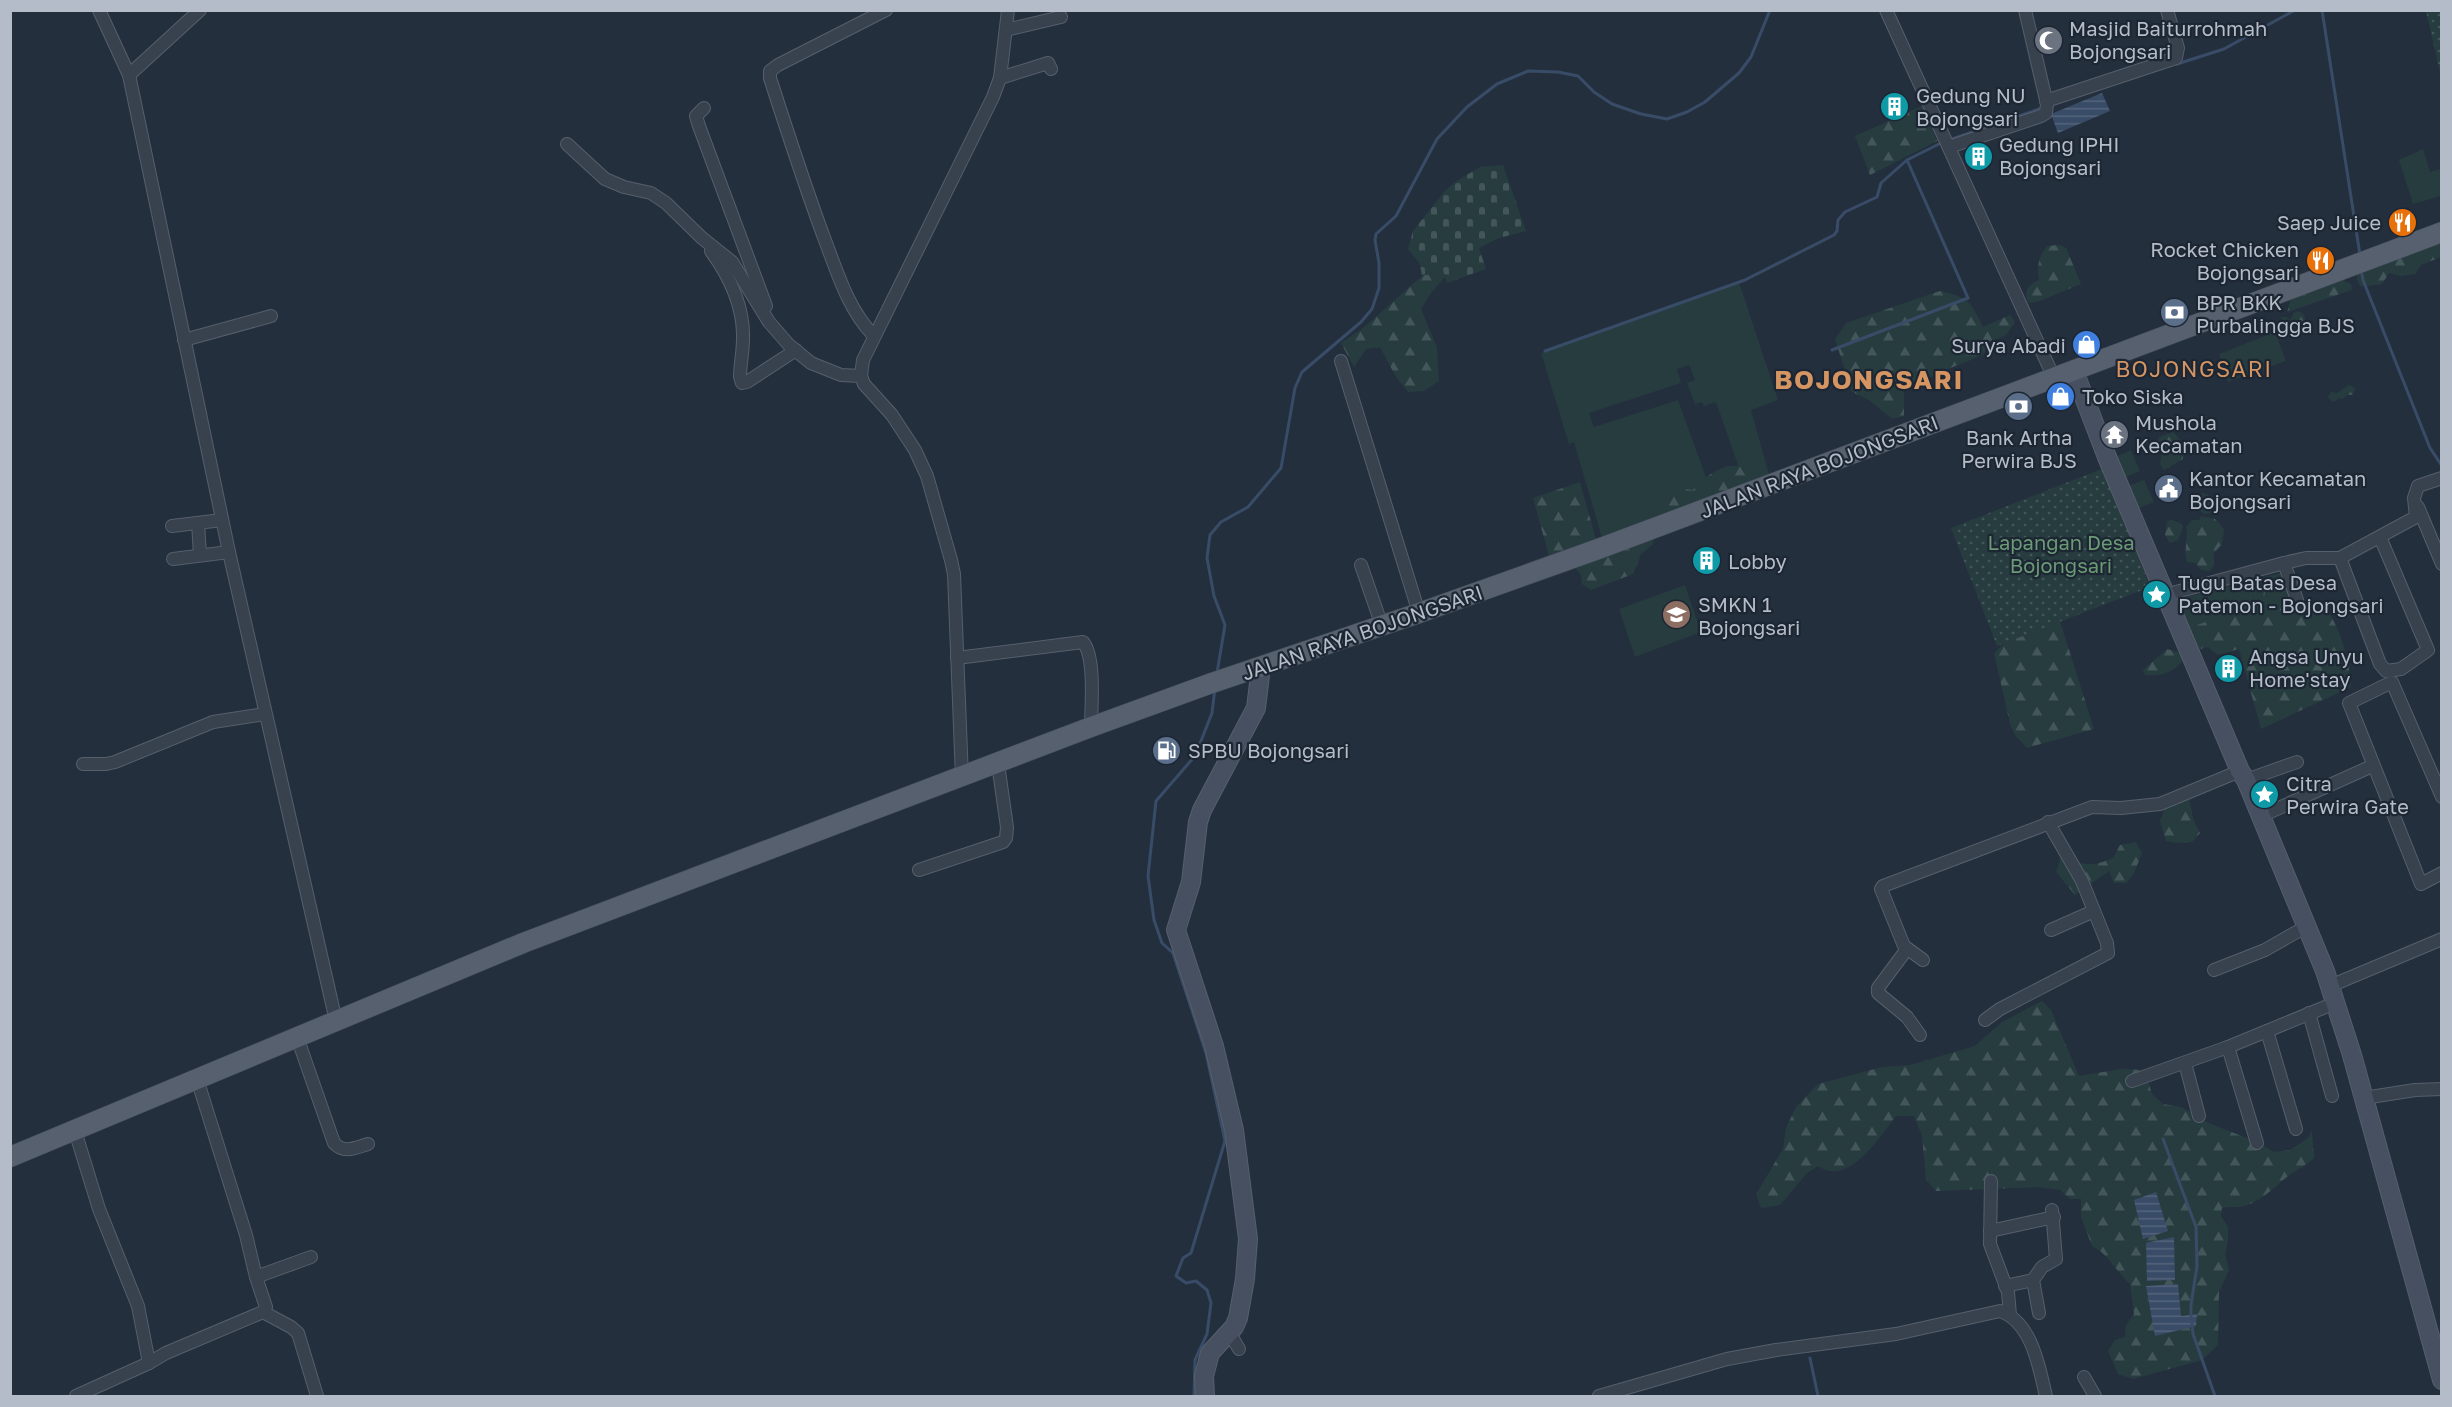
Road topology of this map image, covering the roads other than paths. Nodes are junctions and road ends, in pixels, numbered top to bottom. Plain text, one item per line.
1 (99, 10) edge
2 (200, 10) edge
3 (886, 10) edge
4 (1008, 10) edge
5 (1886, 10) edge
6 (2025, 10) edge
7 (2167, 10) edge
8 (1061, 17) dead end
9 (1006, 30) junction
10 (1051, 69) dead end
11 (129, 75) junction
12 (1000, 78) junction
13 (2047, 105) junction
14 (704, 108) dead end
15 (1947, 143) junction
16 (567, 144) dead end
17 (2442, 232) edge
18 (702, 238) junction
19 (271, 316) dead end
20 (769, 322) junction
21 (874, 336) junction
22 (184, 340) junction
23 (795, 350) junction
24 (1341, 361) dead end
25 (2074, 371) junction
26 (861, 376) junction
27 (2054, 378) junction
28 (2442, 478) edge
29 (2414, 498) junction
30 (222, 520) junction
31 (198, 523) junction
32 (172, 526) dead end
33 (2380, 537) junction
34 (229, 552) junction
35 (200, 555) junction
36 (2340, 558) junction
37 (173, 559) dead end
38 (2284, 562) junction
39 (2442, 564) edge
40 (1360, 565) dead end
41 (2165, 595) junction
42 (2297, 600) dead end
43 (1419, 613) junction
44 (1382, 626) junction
45 (957, 657) junction
46 (1261, 667) junction
47 (265, 714) junction
48 (1091, 727) junction
49 (2297, 762) dead end
50 (83, 764) dead end
51 (998, 764) junction
52 (2372, 766) junction
53 (2243, 776) junction
54 (962, 778) junction
55 (2442, 797) edge
56 (2261, 816) junction
57 (2048, 822) junction
58 (919, 870) dead end
59 (2442, 873) edge
60 (2094, 911) junction
61 (2307, 926) junction
62 (2051, 930) dead end
63 (2442, 939) edge
64 (1907, 949) junction
65 (1923, 960) dead end
66 (2214, 970) dead end
67 (2332, 994) junction
68 (2309, 1013) junction
69 (1985, 1020) dead end
70 (336, 1021) junction
71 (2267, 1031) junction
72 (1920, 1035) dead end
73 (297, 1037) junction
74 (2228, 1047) junction
75 (2185, 1063) junction
76 (197, 1079) junction
77 (2132, 1081) dead end
78 (2442, 1089) edge
79 (2332, 1096) dead end
80 (2364, 1098) junction
81 (2199, 1116) dead end
82 (2296, 1129) dead end
83 (75, 1131) junction
84 (2257, 1143) dead end
85 (368, 1144) dead end
86 (10, 1157) edge
87 (1991, 1181) dead end
88 (1990, 1231) junction
89 (311, 1257) dead end
90 (256, 1277) junction
91 (2033, 1280) junction
92 (2005, 1286) junction
93 (263, 1312) junction
94 (2039, 1313) dead end
95 (2010, 1315) junction
96 (149, 1364) junction
97 (2084, 1377) dead end
98 (2442, 1380) edge
99 (76, 1396) edge
100 (317, 1396) edge
101 (1205, 1396) edge
102 (1599, 1396) edge
103 (2046, 1396) edge
104 (2095, 1396) edge

1 - 11 street
2 - 11 street
3 - 21 street
4 - 9 street
5 - 15 street
6 - 13 street
7 - 13 street
8 - 9 street
9 - 12 street
10 - 12 street
11 - 22 street
12 - 21 street
13 - 15 street
14 - 20 street
15 - 27 street
16 - 18 street
17 - 25 main road, JALAN RAYA BOJONGSARI
18 - 20 street
18 - 23 street
19 - 22 street
20 - 23 street
21 - 26 street
22 - 30 street
23 - 26 street
24 - 43 street
25 - 27 main road, JALAN RAYA BOJONGSARI
25 - 41 street
26 - 45 street
27 - 43 main road, JALAN RAYA BOJONGSARI
28 - 29 street
29 - 33 street
29 - 39 street
30 - 31 street
30 - 34 street
31 - 32 street
31 - 35 street
33 - 36 street
33 - 36 street
34 - 35 street
34 - 47 street
35 - 37 street
36 - 38 street
38 - 41 street
38 - 42 street
40 - 44 street
41 - 53 street
43 - 44 main road, JALAN RAYA BOJONGSARI
44 - 46 main road, JALAN RAYA BOJONGSARI
45 - 48 street
45 - 54 street
46 - 48 main road, JALAN RAYA BOJONGSARI
46 - 101 street
47 - 50 street
47 - 70 street
48 - 51 main road, JALAN RAYA BOJONGSARI
49 - 53 street
51 - 54 main road, JALAN RAYA BOJONGSARI
51 - 58 street
52 - 55 street
52 - 56 street
52 - 59 street
53 - 56 street
53 - 57 street
54 - 70 main road, JALAN RAYA BOJONGSARI
56 - 61 street
57 - 60 street
57 - 64 street
60 - 62 street
60 - 69 street
61 - 66 street
61 - 67 street
63 - 67 street
64 - 65 street
64 - 72 street
67 - 68 street
67 - 80 street
68 - 71 street
68 - 79 street
70 - 73 main road, JALAN RAYA BOJONGSARI
71 - 74 street
71 - 82 street
73 - 76 main road, JALAN RAYA BOJONGSARI
73 - 85 street
74 - 75 street
74 - 84 street
75 - 77 street
75 - 81 street
76 - 83 main road, JALAN RAYA BOJONGSARI
76 - 90 street
78 - 80 street
80 - 98 street
83 - 86 main road, JALAN RAYA BOJONGSARI
83 - 96 street
87 - 88 street
88 - 91 street
88 - 92 street
89 - 90 street
90 - 93 street
91 - 92 street
91 - 94 street
92 - 95 street
93 - 96 street
93 - 100 street
95 - 102 street
95 - 103 street
96 - 99 street
97 - 104 street

